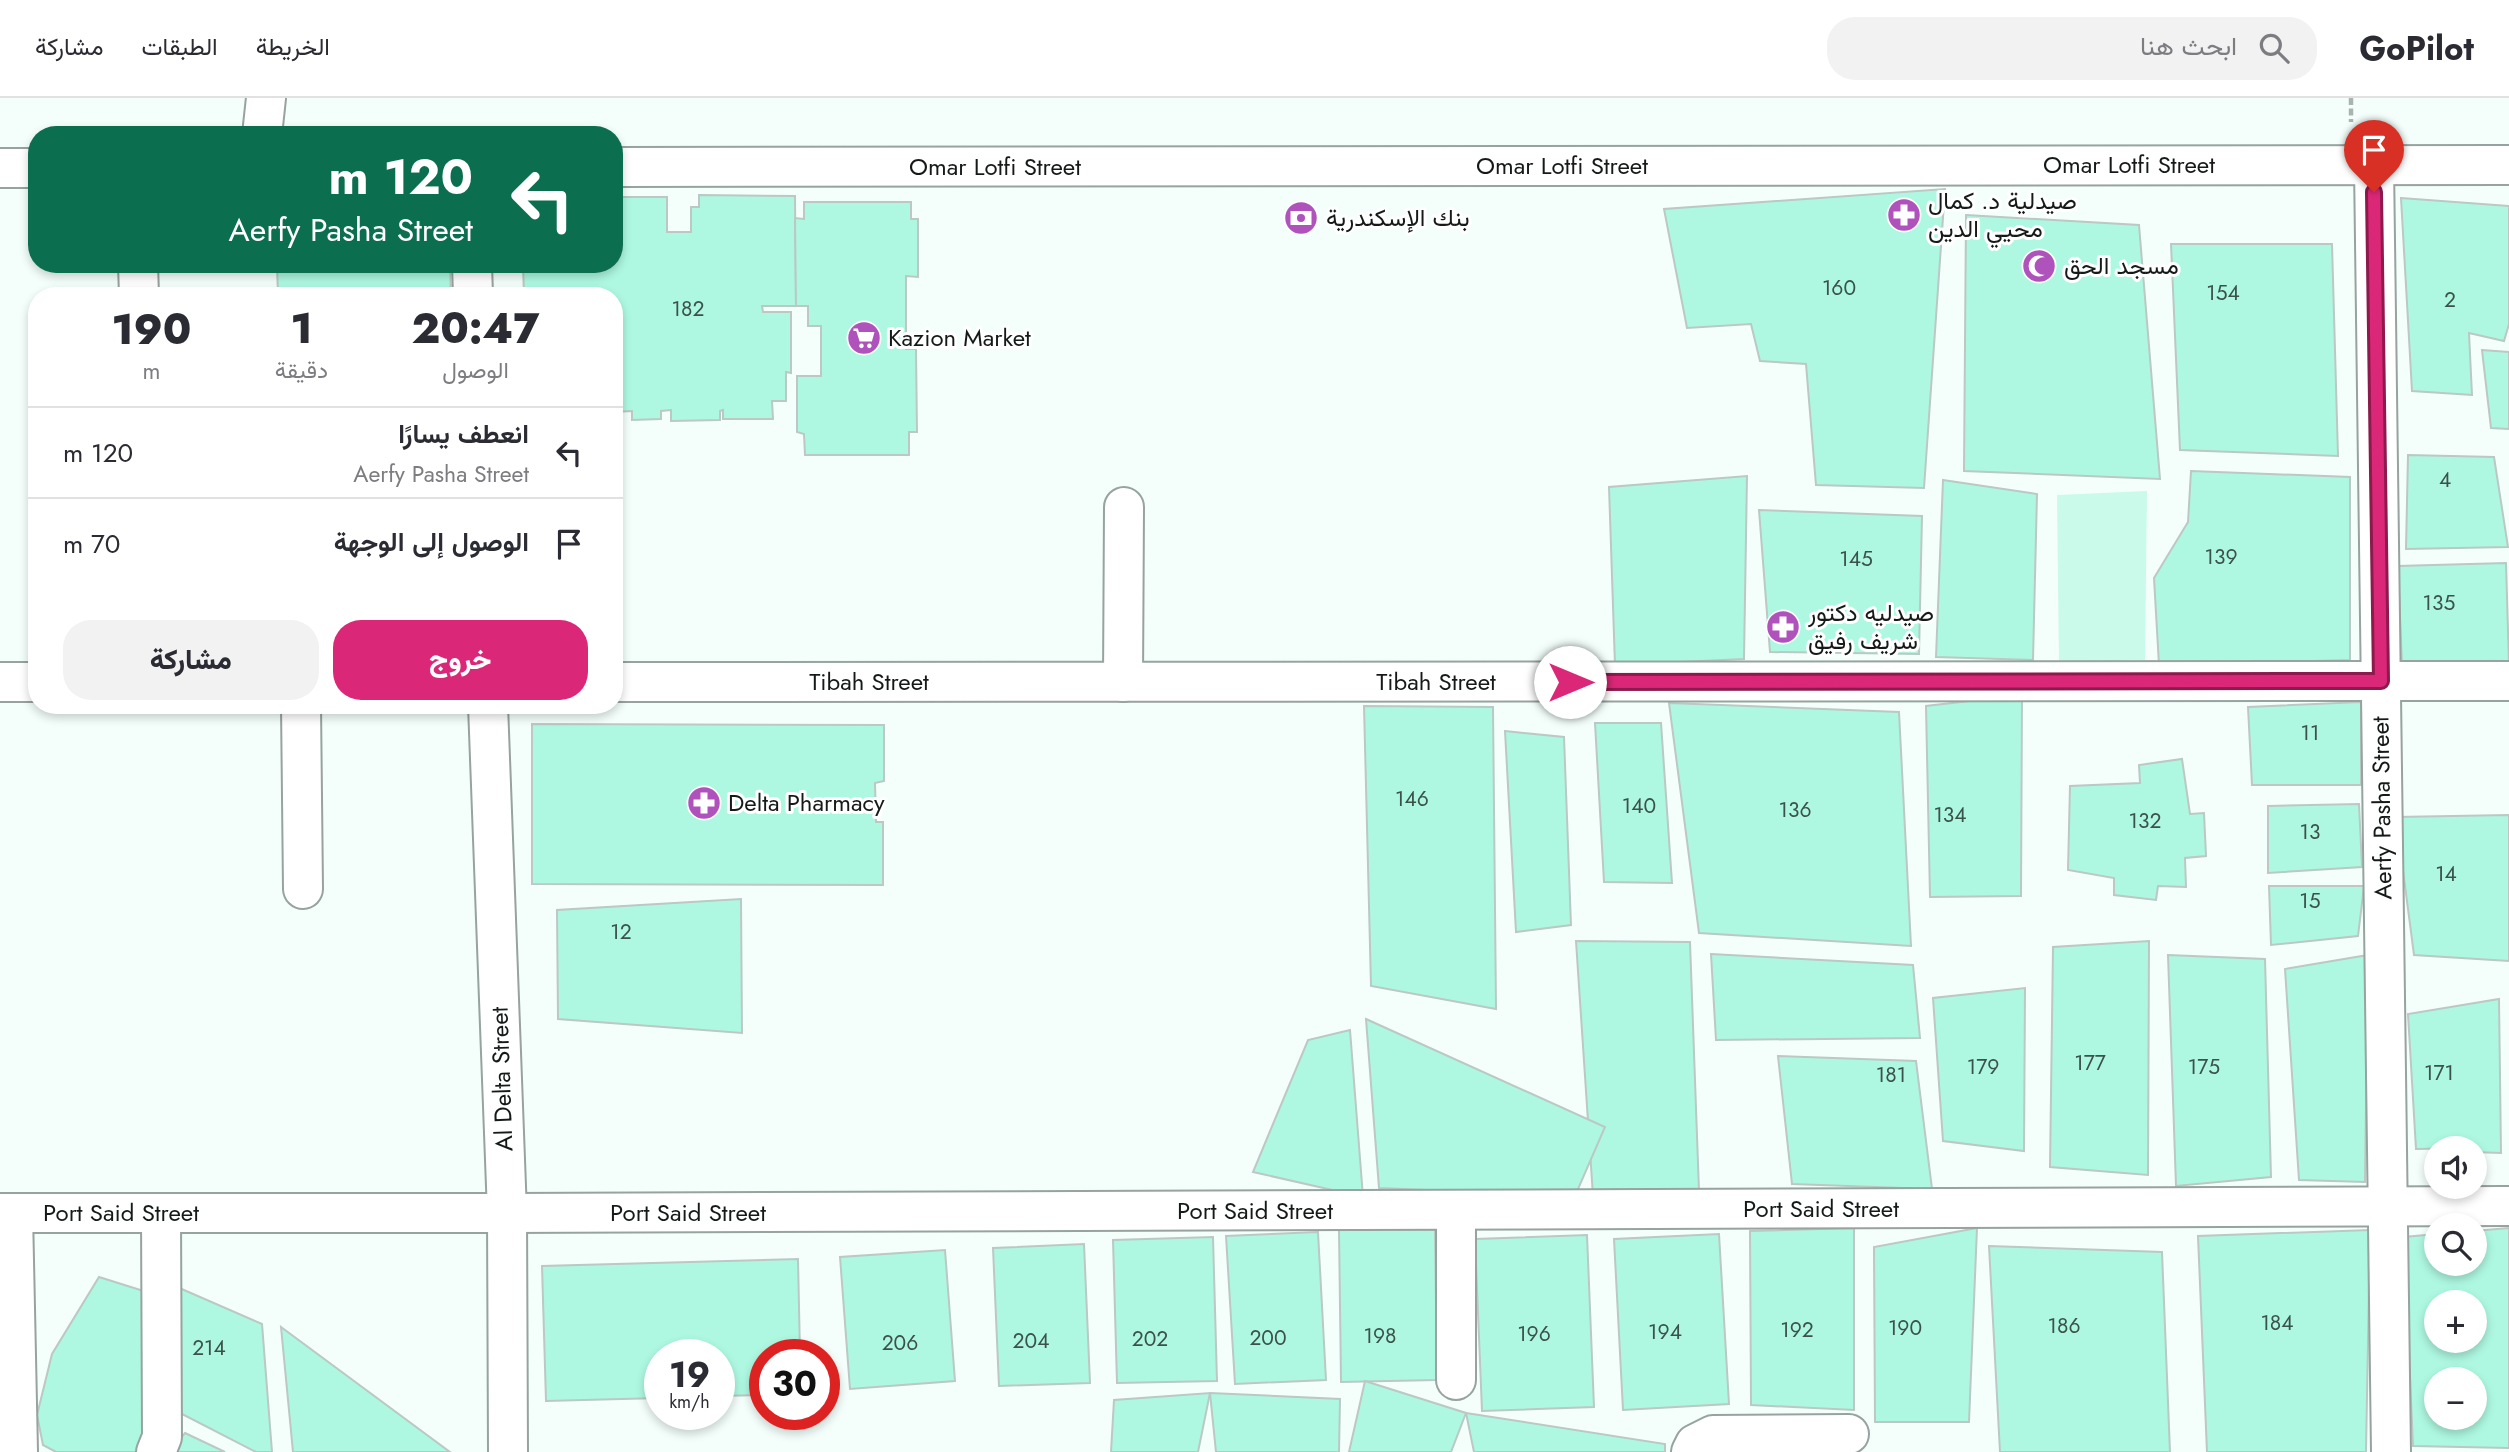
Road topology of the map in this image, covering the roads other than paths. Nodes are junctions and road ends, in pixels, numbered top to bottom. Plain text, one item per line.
1 (266, 98) edge
2 (263, 126) edge
3 (2374, 165) junction
4 (2509, 165) edge
5 (623, 167) edge
6 (0, 168) edge
7 (28, 168) edge
8 (1124, 507) dead end
9 (2381, 681) junction
10 (2509, 681) edge
11 (0, 682) edge
12 (28, 682) edge
13 (623, 682) edge
14 (1123, 682) junction
15 (301, 714) edge
16 (488, 714) edge
17 (303, 889) dead end
18 (2509, 1206) edge
19 (2388, 1207) junction
20 (1456, 1210) junction
21 (6, 1213) edge
22 (507, 1213) junction
23 (161, 1214) junction
24 (1455, 1380) dead end
25 (1849, 1434) dead end
26 (18, 1452) edge
27 (156, 1452) edge
28 (508, 1452) edge
29 (1691, 1452) edge
30 (2391, 1452) edge

1 - 2 street
3 - 4 street, Omar Lotfi Street
3 - 5 street, Omar Lotfi Street
3 - 9 street, Aerfy Pasha Street
6 - 7 street
8 - 14 street
9 - 10 street, Tibah Street
9 - 14 street, Tibah Street
9 - 19 street, Aerfy Pasha Street
11 - 12 street
13 - 14 street, Tibah Street
15 - 17 street
16 - 22 street, Al Delta Street
18 - 19 street, Port Said Street
19 - 20 street, Port Said Street
19 - 30 street, Aerfy Pasha Street
20 - 22 street, Port Said Street
20 - 24 street
21 - 23 street, Port Said Street
21 - 26 street
22 - 23 street, Port Said Street
22 - 28 street, Al Delta Street
23 - 27 street
25 - 29 street

